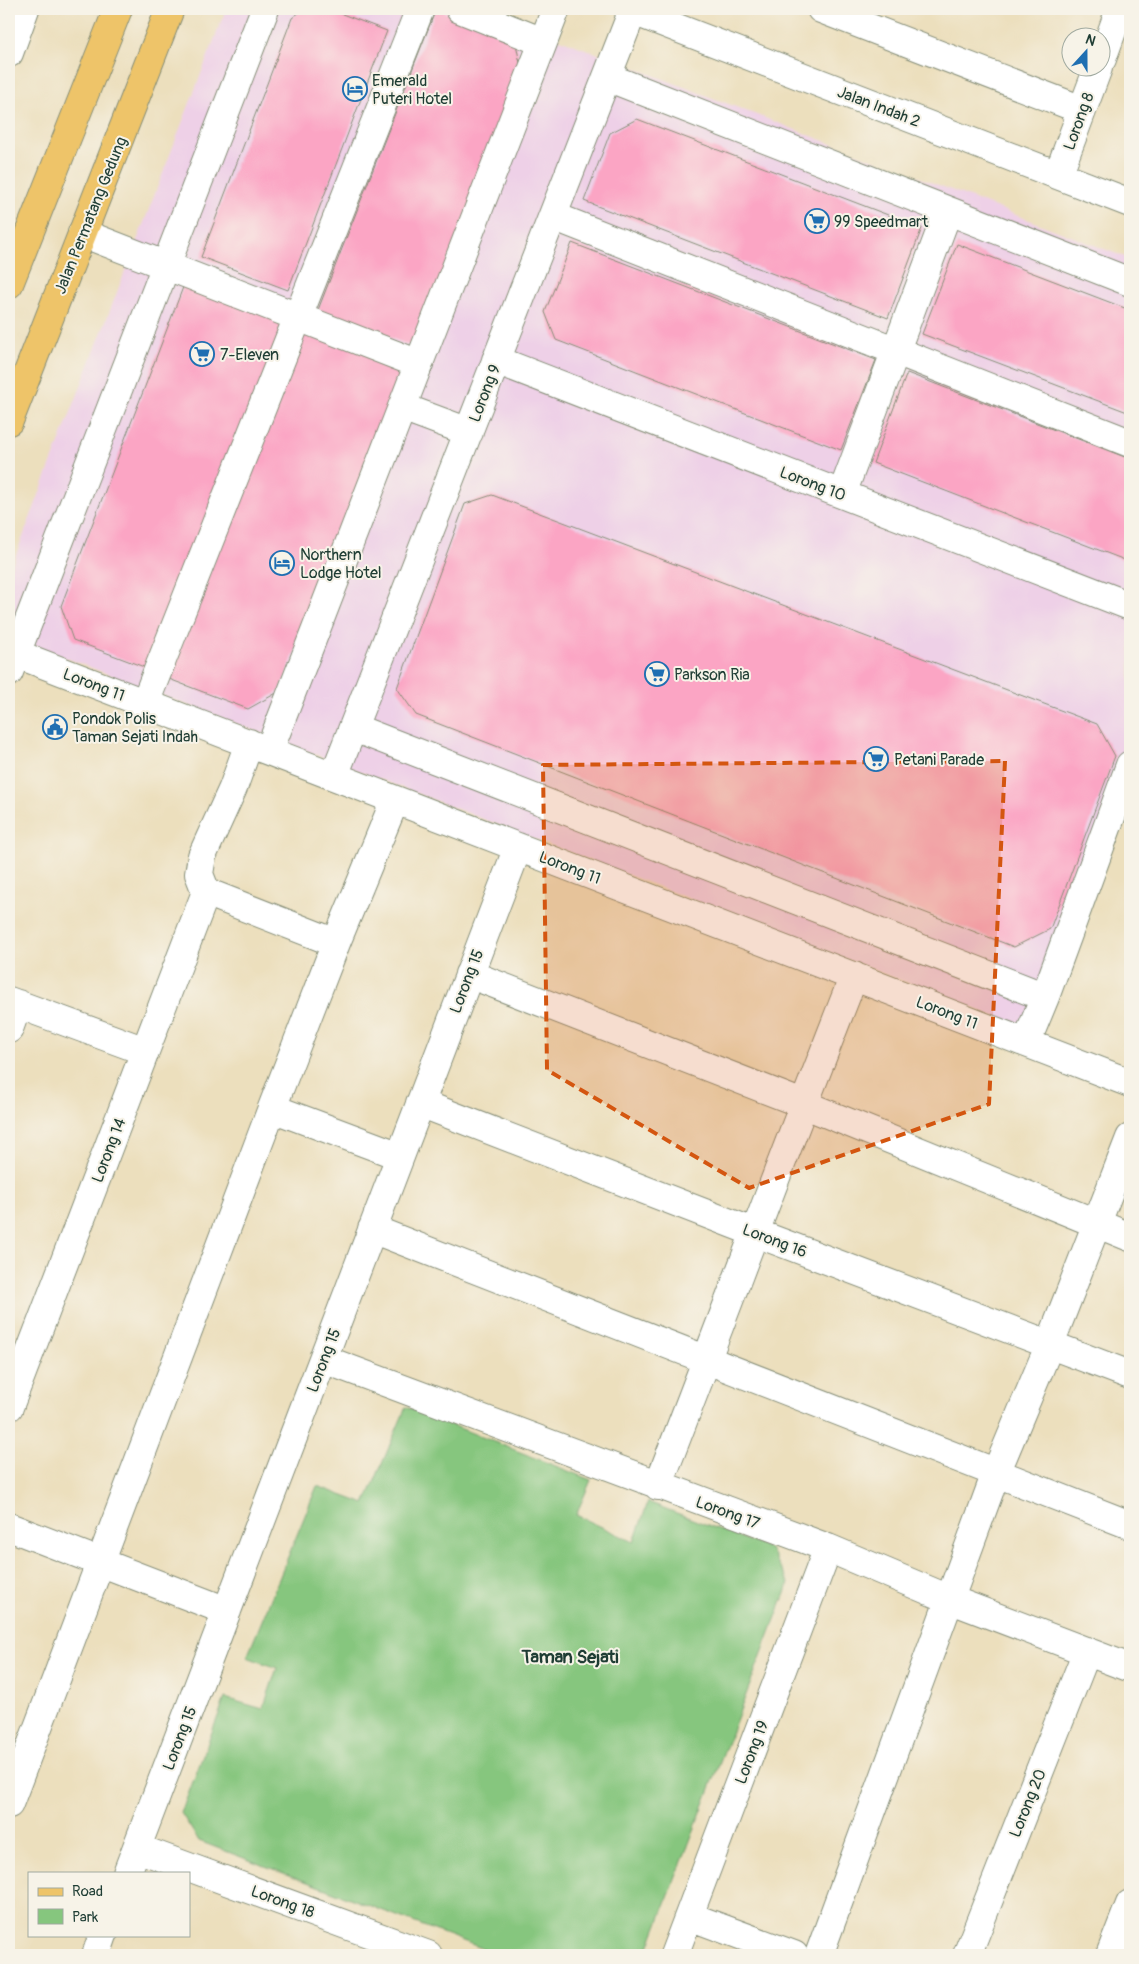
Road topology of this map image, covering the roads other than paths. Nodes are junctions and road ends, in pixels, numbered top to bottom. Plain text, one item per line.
1 (25, 9) edge
2 (118, 9) edge
3 (170, 9) edge
4 (265, 9) edge
5 (420, 9) edge
6 (460, 9) edge
7 (556, 9) edge
8 (821, 9) edge
9 (1120, 9) edge
10 (631, 10) edge
11 (1112, 31) edge
12 (543, 42) junction
13 (9, 53) edge
14 (607, 77) junction
15 (1094, 78) edge
16 (1082, 110) junction
17 (1058, 176) junction
18 (1130, 203) edge
19 (948, 211) junction
20 (553, 216) junction
21 (82, 233) junction
22 (166, 264) junction
23 (1130, 282) edge
24 (9, 284) edge
25 (297, 316) junction
26 (896, 351) junction
27 (496, 360) junction
28 (419, 364) junction
29 (402, 406) junction
30 (9, 421) edge
31 (469, 432) junction
32 (1130, 443) edge
33 (842, 494) junction
34 (1130, 606) edge
35 (11, 659) edge
36 (145, 704) junction
37 (354, 728) junction
38 (259, 747) junction
39 (1130, 765) edge
40 (334, 776) junction
41 (395, 800) junction
42 (518, 846) junction
43 (206, 892) junction
44 (336, 944) junction
45 (469, 974) junction
46 (854, 976) junction
47 (1045, 997) junction
48 (14, 1002) edge
49 (9, 1029) edge
50 (1026, 1043) junction
51 (145, 1051) junction
52 (1130, 1083) edge
53 (420, 1103) junction
54 (803, 1104) junction
55 (272, 1108) junction
56 (1130, 1138) edge
57 (400, 1156) junction
58 (1097, 1224) junction
59 (372, 1229) junction
60 (756, 1233) junction
61 (1130, 1237) edge
62 (1050, 1344) junction
63 (323, 1358) junction
64 (706, 1361) junction
65 (1130, 1375) edge
66 (9, 1407) edge
67 (996, 1473) junction
68 (658, 1486) junction
69 (1130, 1525) edge
70 (9, 1527) edge
71 (828, 1548) junction
72 (100, 1562) junction
73 (949, 1599) junction
74 (227, 1611) junction
75 (1087, 1651) junction
76 (1130, 1668) edge
77 (9, 1804) edge
78 (137, 1848) junction
79 (128, 1872) edge
80 (1130, 1904) edge
81 (689, 1916) junction
82 (104, 1936) edge
83 (96, 1955) edge
84 (428, 1955) edge
85 (674, 1955) edge
86 (794, 1955) edge
87 (819, 1955) edge
88 (967, 1955) edge
89 (1110, 1955) edge

1 - 13 street
2 - 24 main road
3 - 21 main road, Jalan Permatang Gedung
4 - 22 street
5 - 25 street
6 - 12 street
7 - 12 street
8 - 16 street
9 - 11 street
10 - 14 street, Lorong 9
10 - 17 street, Jalan Indah 2
12 - 28 street
14 - 19 street
14 - 20 street, Lorong 9
15 - 16 street, Lorong 8
16 - 17 street, Lorong 8
17 - 18 street, Jalan Indah 2
19 - 23 street
19 - 26 street
20 - 26 street
20 - 27 street, Lorong 9
21 - 22 street
21 - 30 main road, Jalan Permatang Gedung
22 - 25 street
22 - 35 street
25 - 28 street
25 - 36 street
26 - 32 street
26 - 33 street
27 - 31 street, Lorong 9
27 - 33 street, Lorong 10
28 - 29 street
29 - 31 street
29 - 38 street
31 - 37 street, Lorong 9
33 - 34 street, Lorong 10
35 - 36 street, Lorong 11
36 - 38 street, Lorong 11
37 - 40 street, Lorong 9
37 - 47 street
38 - 40 street, Lorong 11
38 - 43 street
39 - 47 street
40 - 41 street, Lorong 11
41 - 42 street, Lorong 11
41 - 44 street
42 - 45 street, Lorong 15
42 - 46 street, Lorong 11
43 - 44 street
43 - 51 street, Lorong 14
44 - 55 street
45 - 53 street, Lorong 15
45 - 54 street
46 - 50 street, Lorong 11
46 - 54 street
47 - 50 street
48 - 49 street
48 - 51 street
50 - 52 street, Lorong 11
51 - 66 street, Lorong 14
53 - 57 street, Lorong 15
53 - 60 street, Lorong 16
54 - 58 street
54 - 60 street
55 - 57 street
55 - 72 street
56 - 58 street
57 - 59 street, Lorong 15
58 - 61 street
58 - 62 street
59 - 63 street, Lorong 15
59 - 64 street
60 - 62 street, Lorong 16
60 - 64 street
62 - 65 street, Lorong 16
62 - 67 street
63 - 68 street, Lorong 17
63 - 74 street, Lorong 15
64 - 67 street
64 - 68 street
67 - 69 street
67 - 73 street
68 - 71 street, Lorong 17
70 - 72 street
71 - 73 street, Lorong 17
71 - 81 street, Lorong 19
72 - 74 street
72 - 77 street
73 - 75 street, Lorong 17
73 - 87 street
74 - 78 street, Lorong 15
75 - 76 street, Lorong 17
75 - 88 street, Lorong 20
78 - 79 street, Lorong 15
78 - 84 street, Lorong 18
80 - 89 street
81 - 85 street, Lorong 19
81 - 86 street
82 - 83 street

